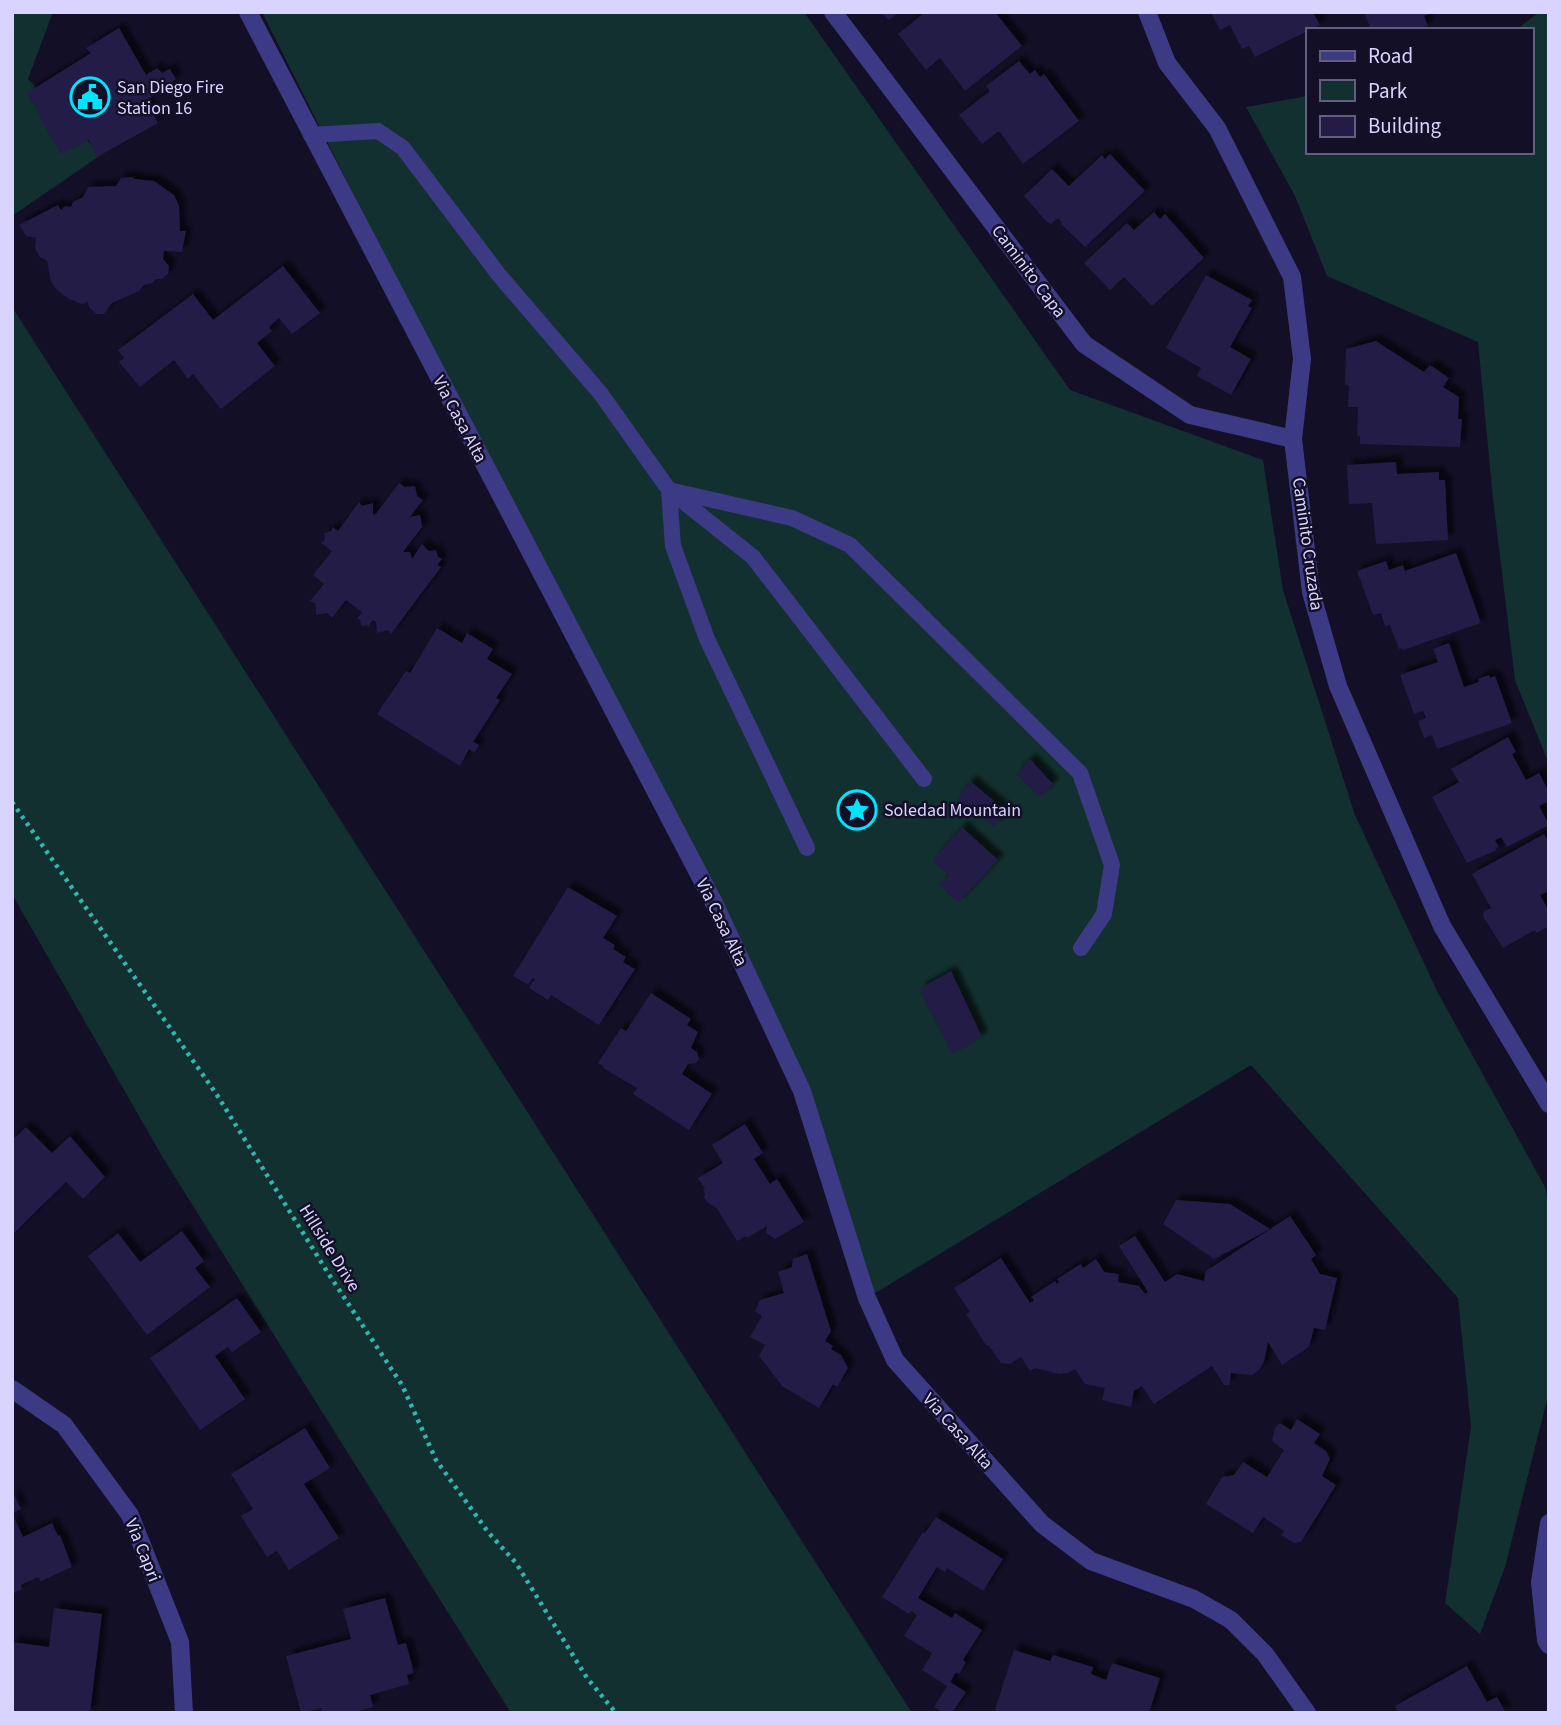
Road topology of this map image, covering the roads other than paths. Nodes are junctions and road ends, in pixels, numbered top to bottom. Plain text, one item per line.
1 (247, 12) edge
2 (833, 12) edge
3 (1147, 12) edge
4 (311, 135) junction
5 (1293, 439) junction
6 (669, 490) junction
7 (924, 779) dead end
8 (807, 848) dead end
9 (1081, 948) dead end
10 (1549, 1104) edge
11 (12, 1389) edge
12 (1549, 1523) edge
13 (1549, 1645) edge
14 (184, 1713) edge
15 (1307, 1713) edge

1 - 4 street, Via Casa Alta
2 - 5 street, Caminito Capa
3 - 5 street, Caminito Cruzada
4 - 6 lane
4 - 15 street, Via Casa Alta
5 - 10 street, Caminito Cruzada
6 - 7 lane
6 - 8 lane
6 - 9 lane
11 - 14 street, Via Capri
12 - 13 street

